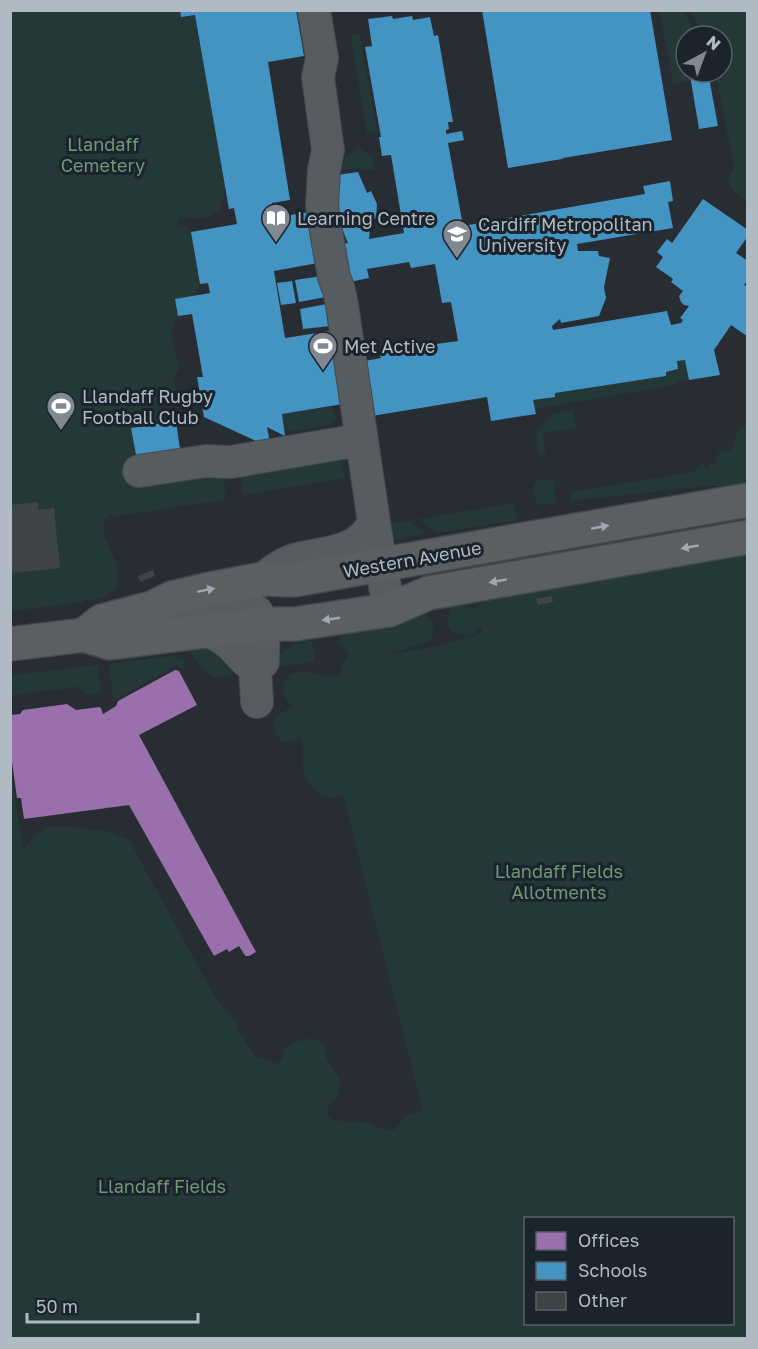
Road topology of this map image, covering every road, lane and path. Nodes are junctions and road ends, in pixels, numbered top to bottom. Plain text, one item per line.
1 (314, 10) edge
2 (362, 442) junction
3 (139, 471) dead end
4 (747, 500) edge
5 (374, 522) junction
6 (747, 537) edge
7 (381, 565) junction
8 (262, 579) junction
9 (152, 608) junction
10 (389, 610) junction
11 (261, 624) junction
12 (207, 631) junction
13 (84, 635) junction
14 (10, 644) edge
15 (255, 668) junction
16 (257, 702) dead end

1 - 2 lane
2 - 3 lane
2 - 5 lane
7 -> 4 highway, Western Avenue
5 - 7 lane
5 - 8 lane
6 -> 10 highway, Western Avenue
7 - 8 highway, Western Avenue
7 - 10 lane
9 -> 8 highway, Western Avenue
9 - 11 lane
9 - 13 highway, Western Avenue
10 -> 11 highway, Western Avenue
11 - 12 highway, Western Avenue
11 - 15 lane
12 - 13 highway, Western Avenue
12 - 15 lane
13 - 14 highway, Western Avenue
15 - 16 lane

